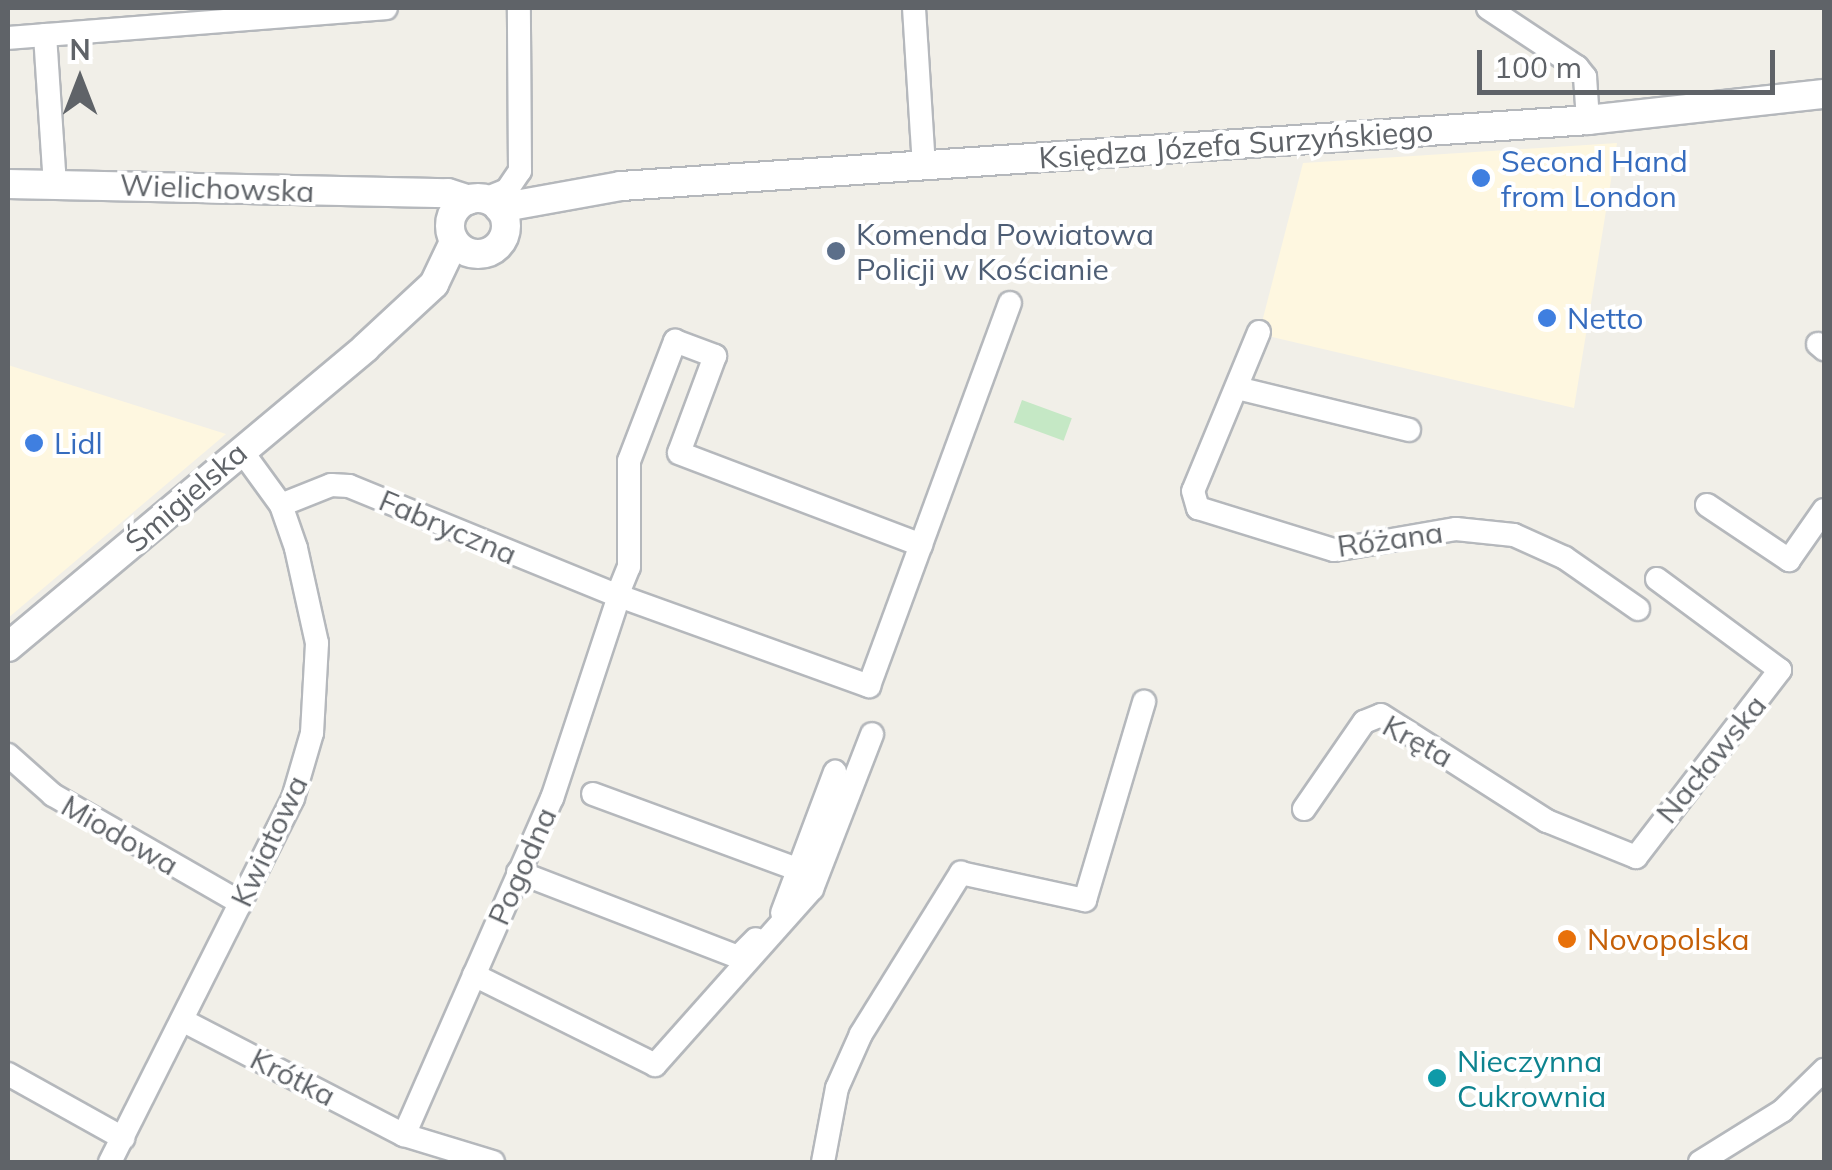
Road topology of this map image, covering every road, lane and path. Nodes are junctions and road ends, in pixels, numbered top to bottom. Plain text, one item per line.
1 (386, 8) edge
2 (519, 8) edge
3 (914, 8) edge
4 (1488, 8) edge
5 (46, 35) junction
6 (8, 38) edge
7 (1814, 96) edge
8 (1588, 120) junction
9 (924, 166) junction
10 (8, 184) edge
11 (56, 184) junction
12 (667, 184) junction
13 (472, 213) junction
14 (493, 247) junction
15 (1010, 303) dead end
16 (1259, 332) dead end
17 (365, 348) junction
18 (1237, 388) junction
19 (1409, 430) dead end
20 (241, 450) junction
21 (280, 504) junction
22 (1707, 505) dead end
23 (1824, 510) edge
24 (921, 544) junction
25 (1658, 579) dead end
26 (616, 596) junction
27 (1638, 609) dead end
28 (8, 648) edge
29 (1144, 702) dead end
30 (872, 734) dead end
31 (8, 755) edge
32 (836, 772) dead end
33 (593, 794) dead end
34 (1510, 797) joint
35 (1304, 808) dead end
36 (800, 870) junction
37 (518, 872) junction
38 (241, 903) junction
39 (474, 975) junction
40 (182, 1020) junction
41 (1824, 1070) edge
42 (8, 1074) edge
43 (404, 1135) junction
44 (122, 1138) junction
45 (110, 1162) edge
46 (493, 1162) edge
47 (822, 1162) edge
48 (1700, 1162) edge

1 - 5 street
2 - 13 street
3 - 9 street
4 - 8 street
5 - 6 street
5 - 11 street
7 - 8 street, Księdza Józefa Surzyńskiego
8 - 9 street, Księdza Józefa Surzyńskiego
9 - 12 street, Księdza Józefa Surzyńskiego
10 - 11 street, Wielichowska
11 - 13 street, Wielichowska
12 - 13 street, Księdza Józefa Surzyńskiego
12 - 14 street, Księdza Józefa Surzyńskiego
13 - 14 street
13 - 14 street
13 - 17 street, Śmigielska
14 - 17 street, Śmigielska
15 - 24 street
16 - 18 street, Różana
17 - 20 street, Śmigielska
18 - 19 street
18 - 27 street, Różana
20 - 21 street, Kwiatowa
20 - 28 street, Śmigielska
21 - 26 street, Fabryczna
21 - 38 street, Kwiatowa
22 - 23 street
24 - 26 street, Fabryczna
24 - 26 street, Pogodna
25 - 34 street, Nacławska
26 - 37 street, Pogodna
29 - 47 street
30 - 39 street
31 - 38 street, Miodowa
32 - 36 street
33 - 36 street
34 - 35 street, Kręta
36 - 37 street
37 - 39 street, Pogodna
38 - 40 street, Kwiatowa
39 - 43 street, Pogodna
40 - 43 street, Krótka
40 - 44 street, Kwiatowa
41 - 48 street
42 - 44 street
43 - 46 street, Krótka
44 - 45 street, Kwiatowa

